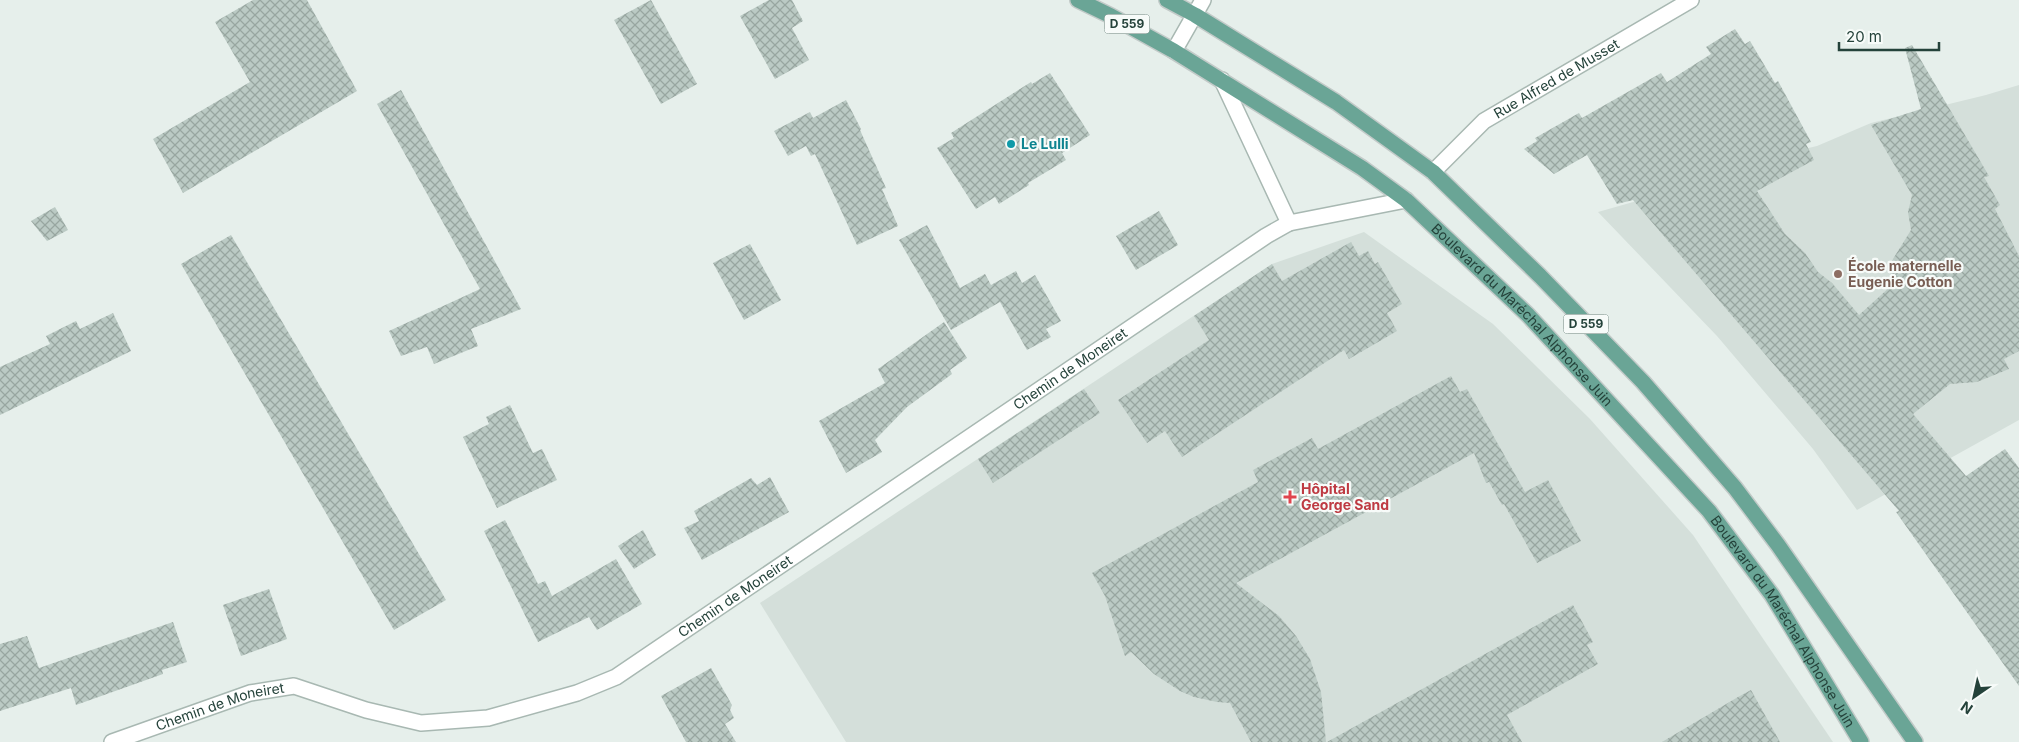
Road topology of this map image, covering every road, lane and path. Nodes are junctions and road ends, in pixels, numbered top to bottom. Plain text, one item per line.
1 (1078, 0) edge
2 (1167, 0) edge
3 (1203, 0) edge
4 (1691, 0) edge
5 (1195, 15) junction
6 (1174, 51) junction
7 (1222, 80) junction
8 (1433, 172) junction
9 (1406, 200) junction
10 (1289, 223) junction
11 (112, 742) edge
12 (1861, 742) edge
13 (1915, 742) edge

1 - 6 main road, Boulevard du Maréchal Alphonse Juin / D 559
2 - 5 main road, D 559
3 - 5 street
4 - 8 street, Rue Alfred de Musset
5 - 6 street
5 - 8 main road, D 559
6 - 7 main road, Boulevard du Maréchal Alphonse Juin / D 559
7 - 9 main road, Boulevard du Maréchal Alphonse Juin / D 559
7 - 10 street
8 - 13 main road, D 559
9 - 10 street, Chemin de Moneiret
9 - 12 main road, Boulevard du Maréchal Alphonse Juin / D 559
10 - 11 street, Chemin de Moneiret

